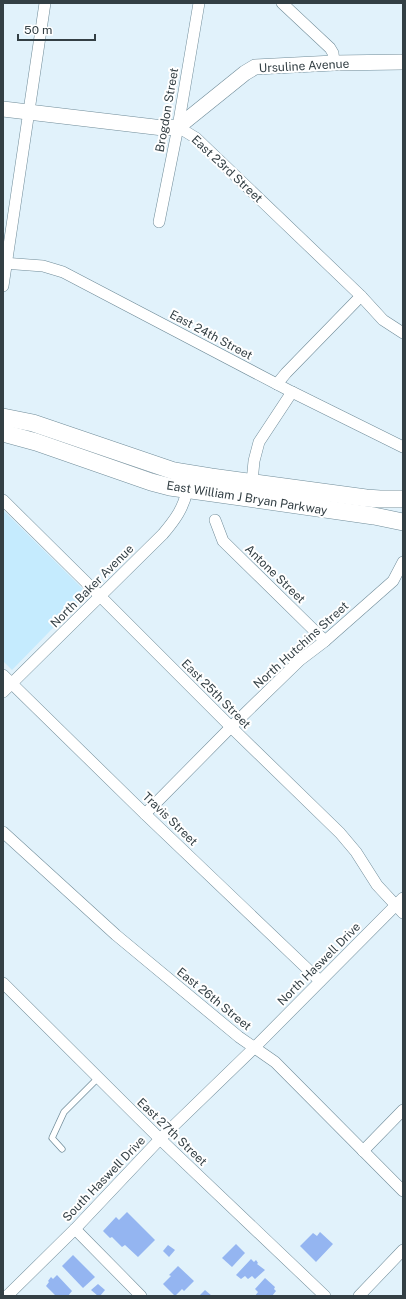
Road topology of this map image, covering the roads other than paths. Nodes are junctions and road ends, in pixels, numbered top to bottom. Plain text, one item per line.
1 (45, 3) edge
2 (199, 3) edge
3 (282, 3) edge
4 (403, 62) edge
5 (334, 63) junction
6 (3, 109) edge
7 (28, 113) junction
8 (178, 127) junction
9 (159, 222) dead end
10 (5, 264) edge
11 (3, 286) edge
12 (361, 296) junction
13 (403, 333) edge
14 (277, 384) junction
15 (292, 392) junction
16 (3, 416) edge
17 (3, 434) edge
18 (403, 447) edge
19 (252, 482) junction
20 (187, 490) junction
21 (403, 499) edge
22 (3, 500) edge
23 (215, 520) dead end
24 (403, 522) edge
25 (403, 562) edge
26 (100, 596) junction
27 (325, 641) junction
28 (3, 674) edge
29 (12, 683) junction
30 (3, 692) edge
31 (231, 727) junction
32 (145, 814) junction
33 (3, 832) edge
34 (401, 905) edge
35 (320, 981) junction
36 (5, 989) edge
37 (254, 1048) junction
38 (98, 1078) junction
39 (403, 1110) edge
40 (160, 1139) junction
41 (62, 1149) dead end
42 (363, 1151) junction
43 (403, 1191) edge
44 (75, 1229) junction
45 (403, 1250) edge
46 (7, 1296) edge
47 (141, 1296) edge
48 (325, 1296) edge
49 (359, 1296) edge

1 - 7 street
2 - 8 street, Brogdon Street
3 - 5 street
4 - 5 street, Ursuline Avenue
5 - 8 street, Ursuline Avenue
6 - 7 street
7 - 8 street
7 - 10 street
8 - 9 street, Brogdon Street
8 - 12 street, East 23rd Street
10 - 11 street
10 - 14 street, East 24th Street
12 - 13 street, East 23rd Street
12 - 14 street
14 - 15 street, East 24th Street
15 - 18 street, East 24th Street
15 - 19 street
16 - 19 main road, East William J Bryan Parkway
17 - 20 main road, East William J Bryan Parkway
19 - 21 main road, East William J Bryan Parkway
20 - 24 main road, East William J Bryan Parkway
20 - 26 street, North Baker Avenue
22 - 26 street, East 25th Street
23 - 27 street, Antone Street
25 - 27 street, North Hutchins Street
26 - 29 street, North Baker Avenue
26 - 31 street, East 25th Street
27 - 31 street, North Hutchins Street
28 - 29 street, Travis Street
29 - 30 street, North Baker Avenue
29 - 32 street, Travis Street
31 - 32 street, North Hutchins Street
31 - 34 street, East 25th Street
32 - 35 street, Travis Street
33 - 37 street, East 26th Street
34 - 35 street, North Haswell Drive
35 - 37 street, North Haswell Drive
36 - 38 street, East 27th Street
37 - 40 street, South Haswell Drive
37 - 42 street, East 26th Street
38 - 40 street, East 27th Street
38 - 41 lane
39 - 42 street
40 - 44 street, South Haswell Drive
40 - 48 street, East 27th Street
42 - 43 street, East 26th Street
44 - 46 street, South Haswell Drive
44 - 47 street
45 - 49 street

